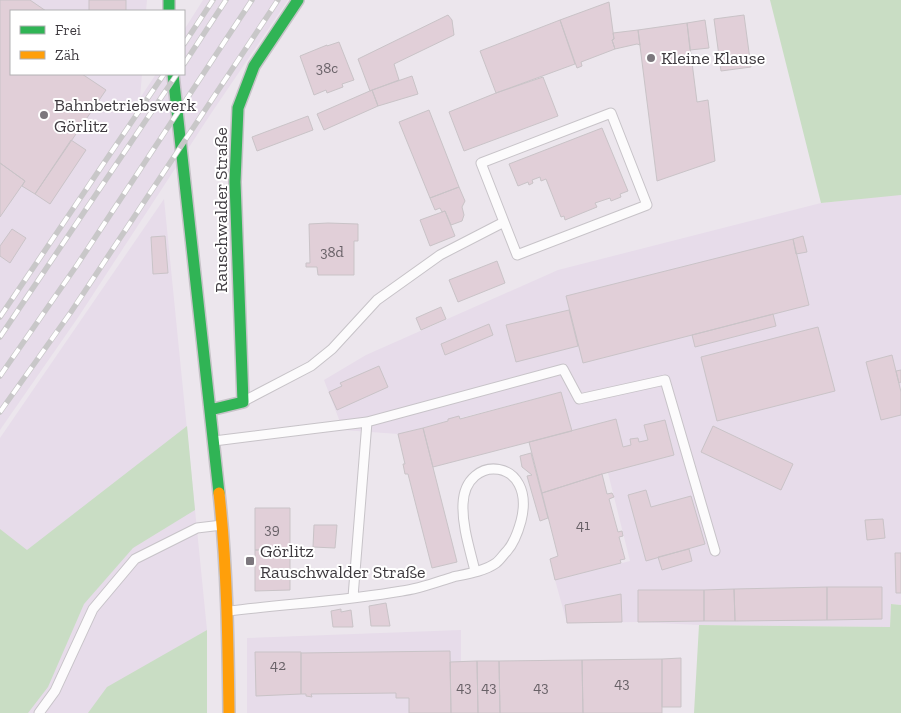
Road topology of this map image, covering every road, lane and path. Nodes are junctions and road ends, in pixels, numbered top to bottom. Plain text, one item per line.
1 (298, 0) edge
2 (173, 75) edge
3 (504, 222) junction
4 (243, 402) junction
5 (210, 410) junction
6 (367, 422) junction
7 (213, 441) junction
8 (223, 525) junction
9 (715, 551) dead end
10 (475, 571) junction
11 (353, 597) junction
12 (228, 611) junction
13 (39, 713) edge
14 (230, 713) edge

1 - 4 main road, Rauschwalder Straße
2 - 5 main road, Rauschwalder Straße
3 - 3 lane
3 - 4 lane
4 - 5 main road
5 - 7 main road, Rauschwalder Straße
6 - 7 lane
6 - 9 lane
6 - 11 lane
7 - 8 main road, Rauschwalder Straße
8 - 12 main road, Rauschwalder Straße
8 - 13 lane
10 - 10 lane
10 - 11 lane
11 - 12 lane
12 - 14 main road, Rauschwalder Straße

